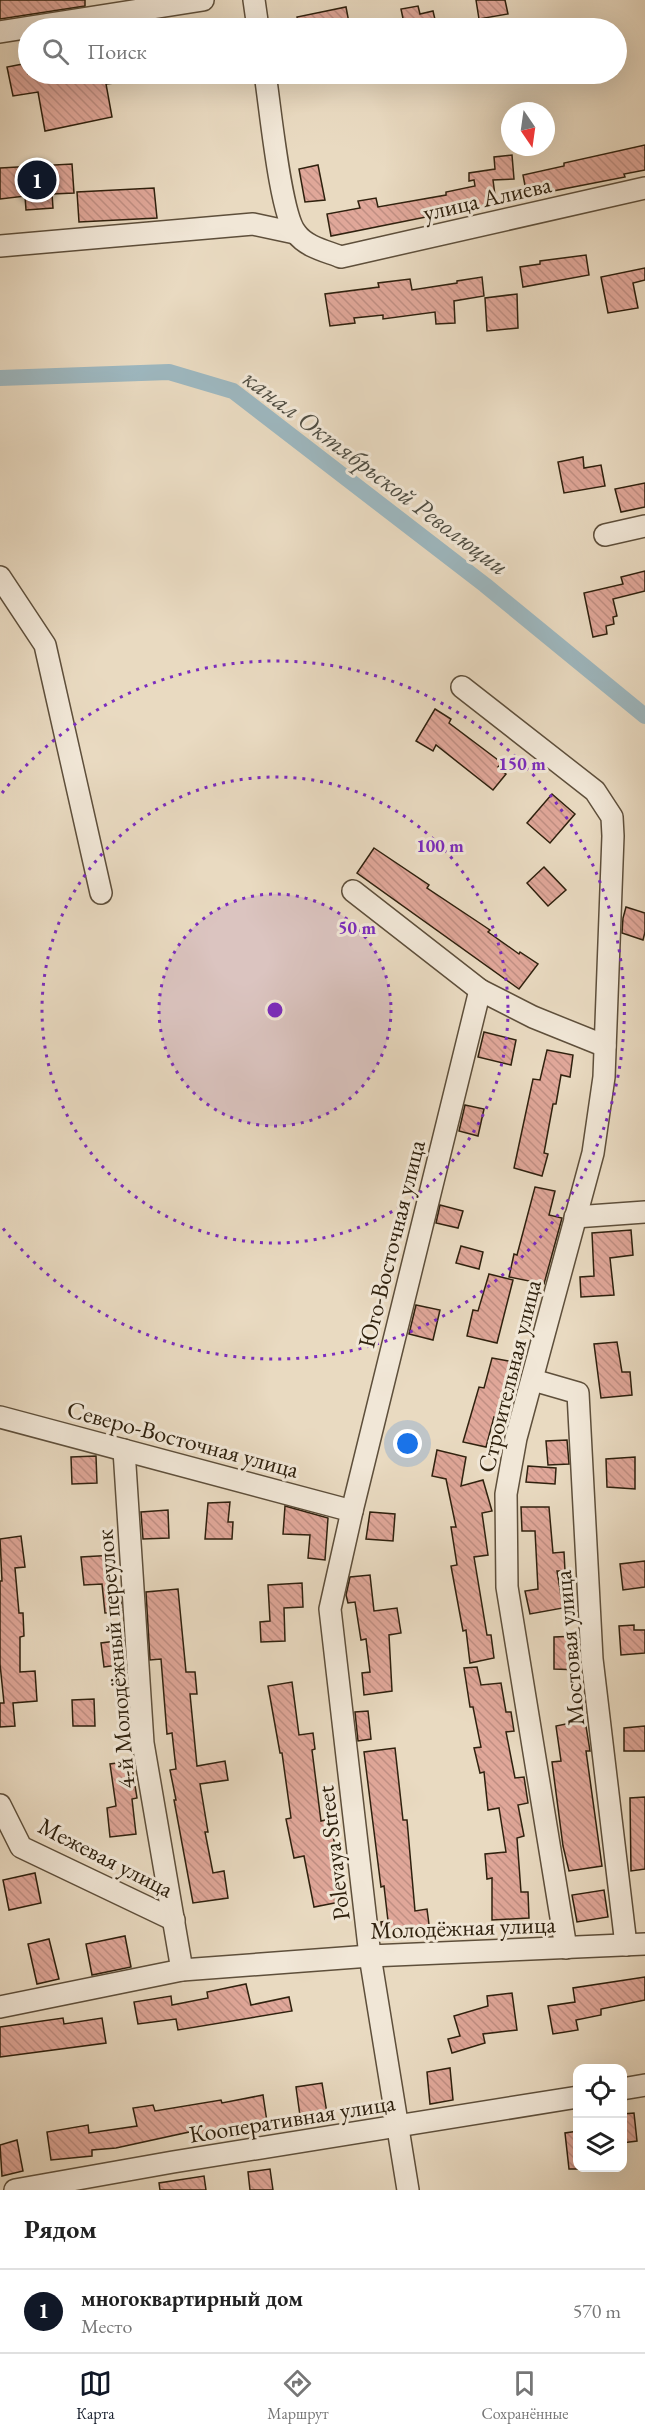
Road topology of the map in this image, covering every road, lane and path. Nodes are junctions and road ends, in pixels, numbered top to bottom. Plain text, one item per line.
1 (203, 0) edge
2 (254, 0) edge
3 (89, 18) edge
4 (257, 18) edge
5 (18, 29) edge
6 (0, 32) edge
7 (267, 84) edge
8 (645, 188) edge
9 (295, 233) junction
10 (0, 246) edge
11 (645, 526) edge
12 (605, 535) dead end
13 (0, 577) edge
14 (462, 687) dead end
15 (353, 891) dead end
16 (101, 893) dead end
17 (480, 990) junction
18 (605, 1046) junction
19 (645, 1212) edge
20 (575, 1217) junction
21 (533, 1380) junction
22 (0, 1417) edge
23 (124, 1450) junction
24 (352, 1511) junction
25 (0, 1805) edge
26 (7, 1835) edge
27 (174, 1920) junction
28 (635, 1944) edge
29 (566, 1948) junction
30 (370, 1956) junction
31 (182, 1970) junction
32 (0, 2007) edge
33 (645, 2085) edge
34 (627, 2088) edge
35 (573, 2098) edge
36 (399, 2127) junction
37 (15, 2190) edge
38 (408, 2190) edge

1 - 3 street
2 - 4 street
5 - 6 street
7 - 9 street
8 - 9 street, улица Алиева
9 - 10 street
11 - 12 street
13 - 16 street
14 - 18 street, Строительная улица
15 - 17 street
17 - 18 street
17 - 24 street, Юго-Восточная улица
18 - 20 street, Строительная улица
19 - 20 street
20 - 21 street, Строительная улица
21 - 28 street, Мостовая улица
21 - 29 street, Строительная улица
22 - 23 street, Северо-Восточная улица
23 - 24 street, Северо-Восточная улица
23 - 27 street, 4-й Молодёжный переулок
24 - 30 street, Polevaya Street
25 - 26 street, Межевая улица
26 - 27 street, Межевая улица
27 - 31 street, 4-й Молодёжный переулок
28 - 29 street, Молодёжная улица
29 - 30 street, Молодёжная улица
30 - 31 street, Молодёжная улица
30 - 36 street, Polevaya Street
31 - 32 street, Молодёжная улица
33 - 34 street
35 - 36 street, Кооперативная улица
36 - 37 street, Кооперативная улица
36 - 38 street, Polevaya Street

